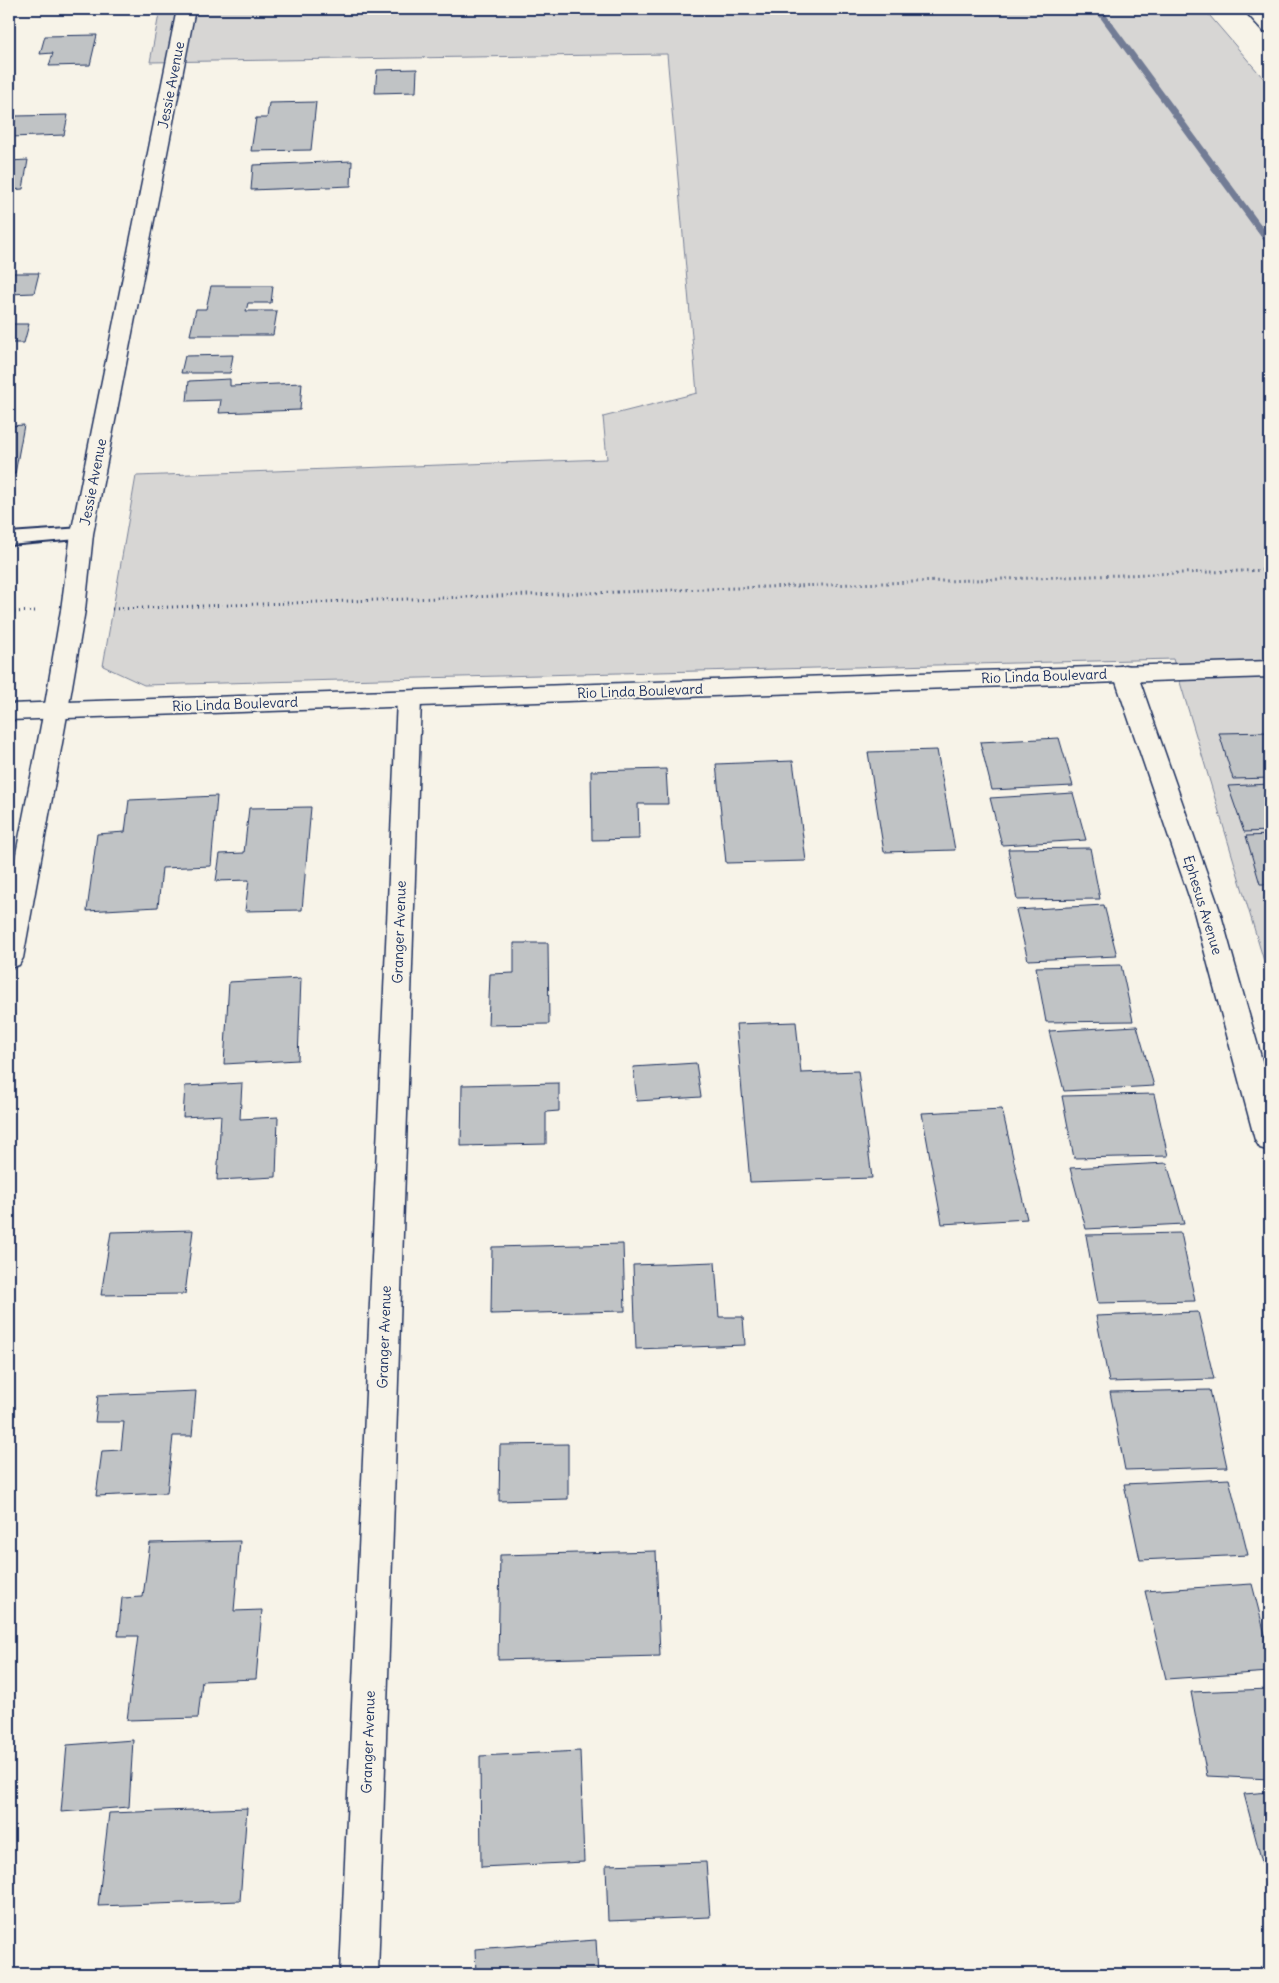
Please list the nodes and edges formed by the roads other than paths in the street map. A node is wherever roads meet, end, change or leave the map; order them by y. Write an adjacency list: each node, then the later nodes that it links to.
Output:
1 (186, 9): 4 (main road, Jessie Avenue)
2 (1252, 9): 3 (main road)
3 (1270, 28)
4 (82, 534): 5 (lane); 9 (main road, Jessie Avenue)
5 (9, 539)
6 (1270, 669): 7 (main road, Rio Linda Boulevard)
7 (1125, 673): 8 (main road, Rio Linda Boulevard); 12 (main road, Ephesus Avenue)
8 (409, 699): 9 (main road, Rio Linda Boulevard); 13 (main road, Granger Avenue)
9 (56, 710): 10 (main road, Rio Linda Boulevard); 11 (main road, Jessie Avenue)
10 (9, 712)
11 (9, 958)
12 (1270, 1140)
13 (360, 1974)

